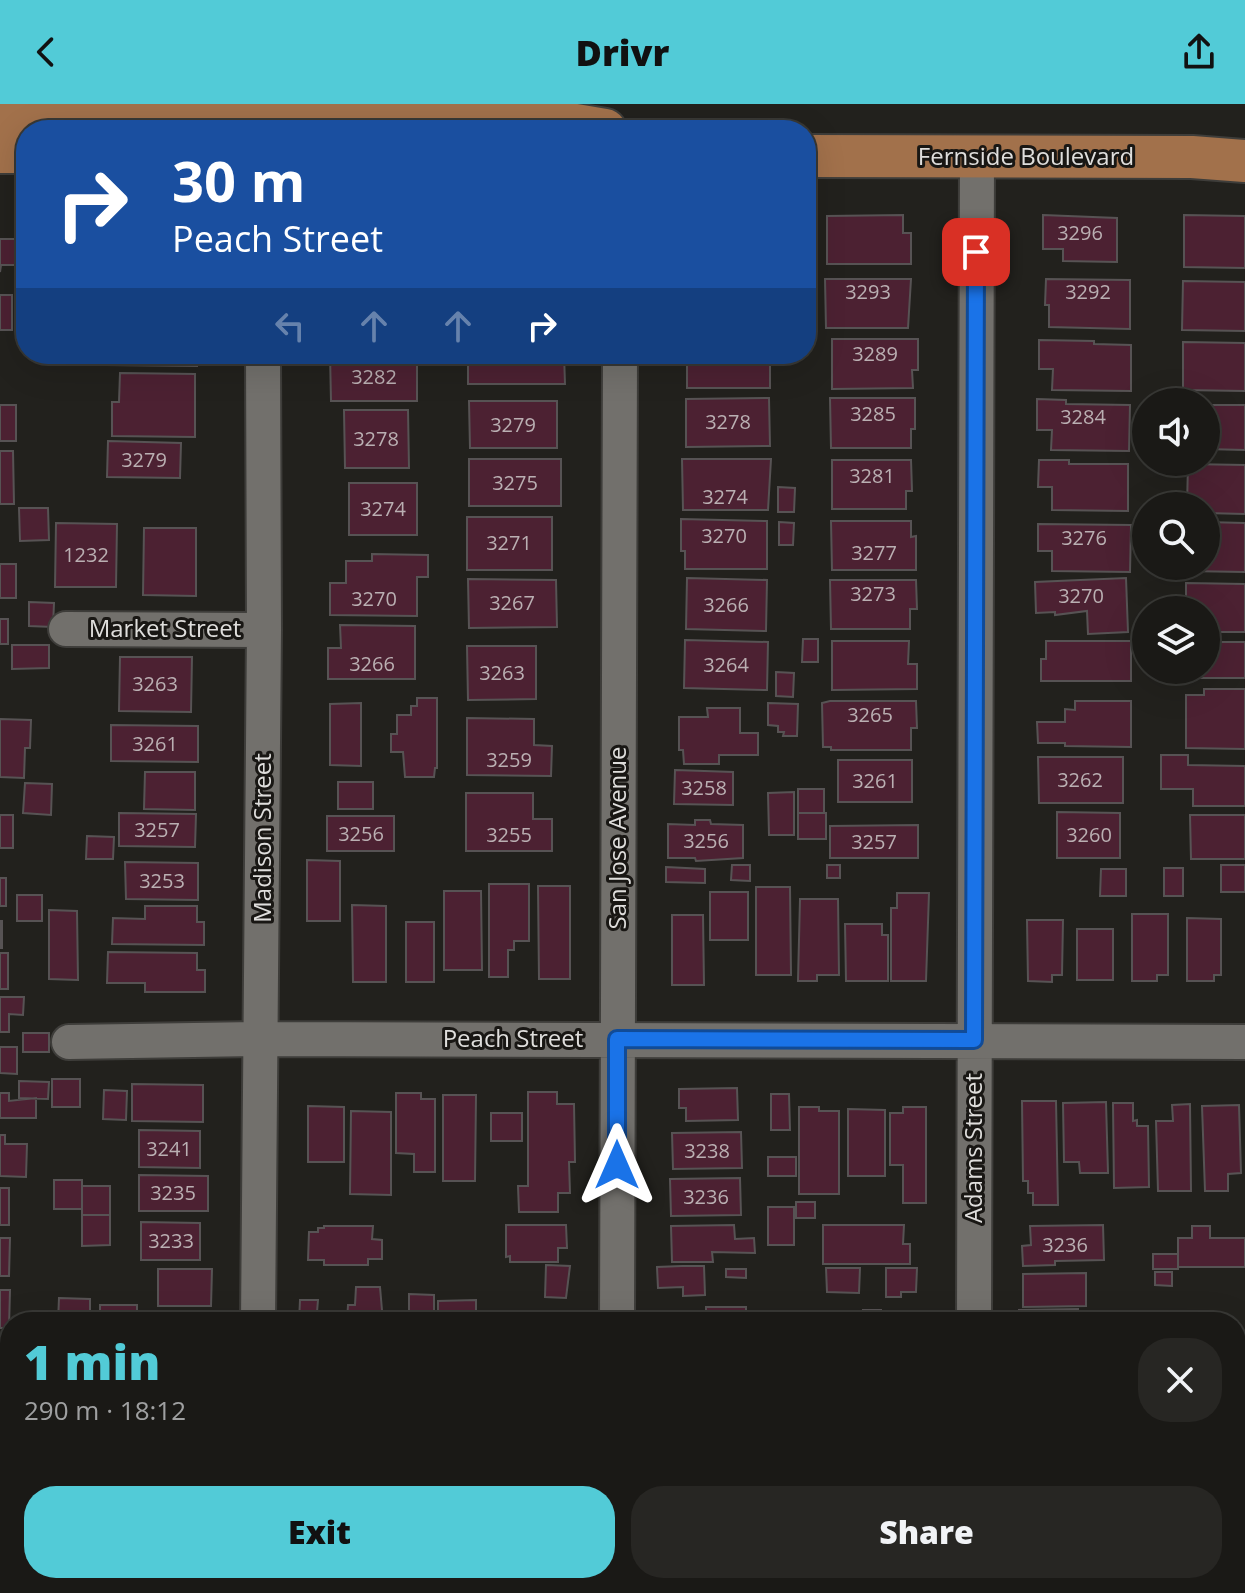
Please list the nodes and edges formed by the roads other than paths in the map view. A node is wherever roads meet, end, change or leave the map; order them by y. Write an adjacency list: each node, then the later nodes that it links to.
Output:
1 (0, 115): 2 (main road)
2 (279, 120)
3 (479, 120): 4 (main road)
4 (546, 120)
5 (816, 133): 6 (main road, Fernside Boulevard)
6 (1245, 138)
7 (816, 156): 8 (main road, Fernside Boulevard)
8 (977, 157): 9 (main road, Fernside Boulevard); 16 (street, Adams Street)
9 (1245, 161)
10 (263, 364): 13 (street, Madison Street)
11 (620, 364): 15 (street, San Jose Avenue)
12 (66, 629): 13 (street, Market Street)
13 (264, 630): 14 (street, Madison Street)
14 (262, 1039): 15 (street, Peach Street); 17 (street, Peach Street); 19 (street, Madison Street)
15 (617, 1039): 16 (street, Peach Street); 20 (street, San Jose Avenue)
16 (974, 1040): 18 (street, Peach Street); 21 (street, Adams Street)
17 (69, 1042)
18 (1245, 1042)
19 (258, 1312)
20 (617, 1312)
21 (974, 1312)

